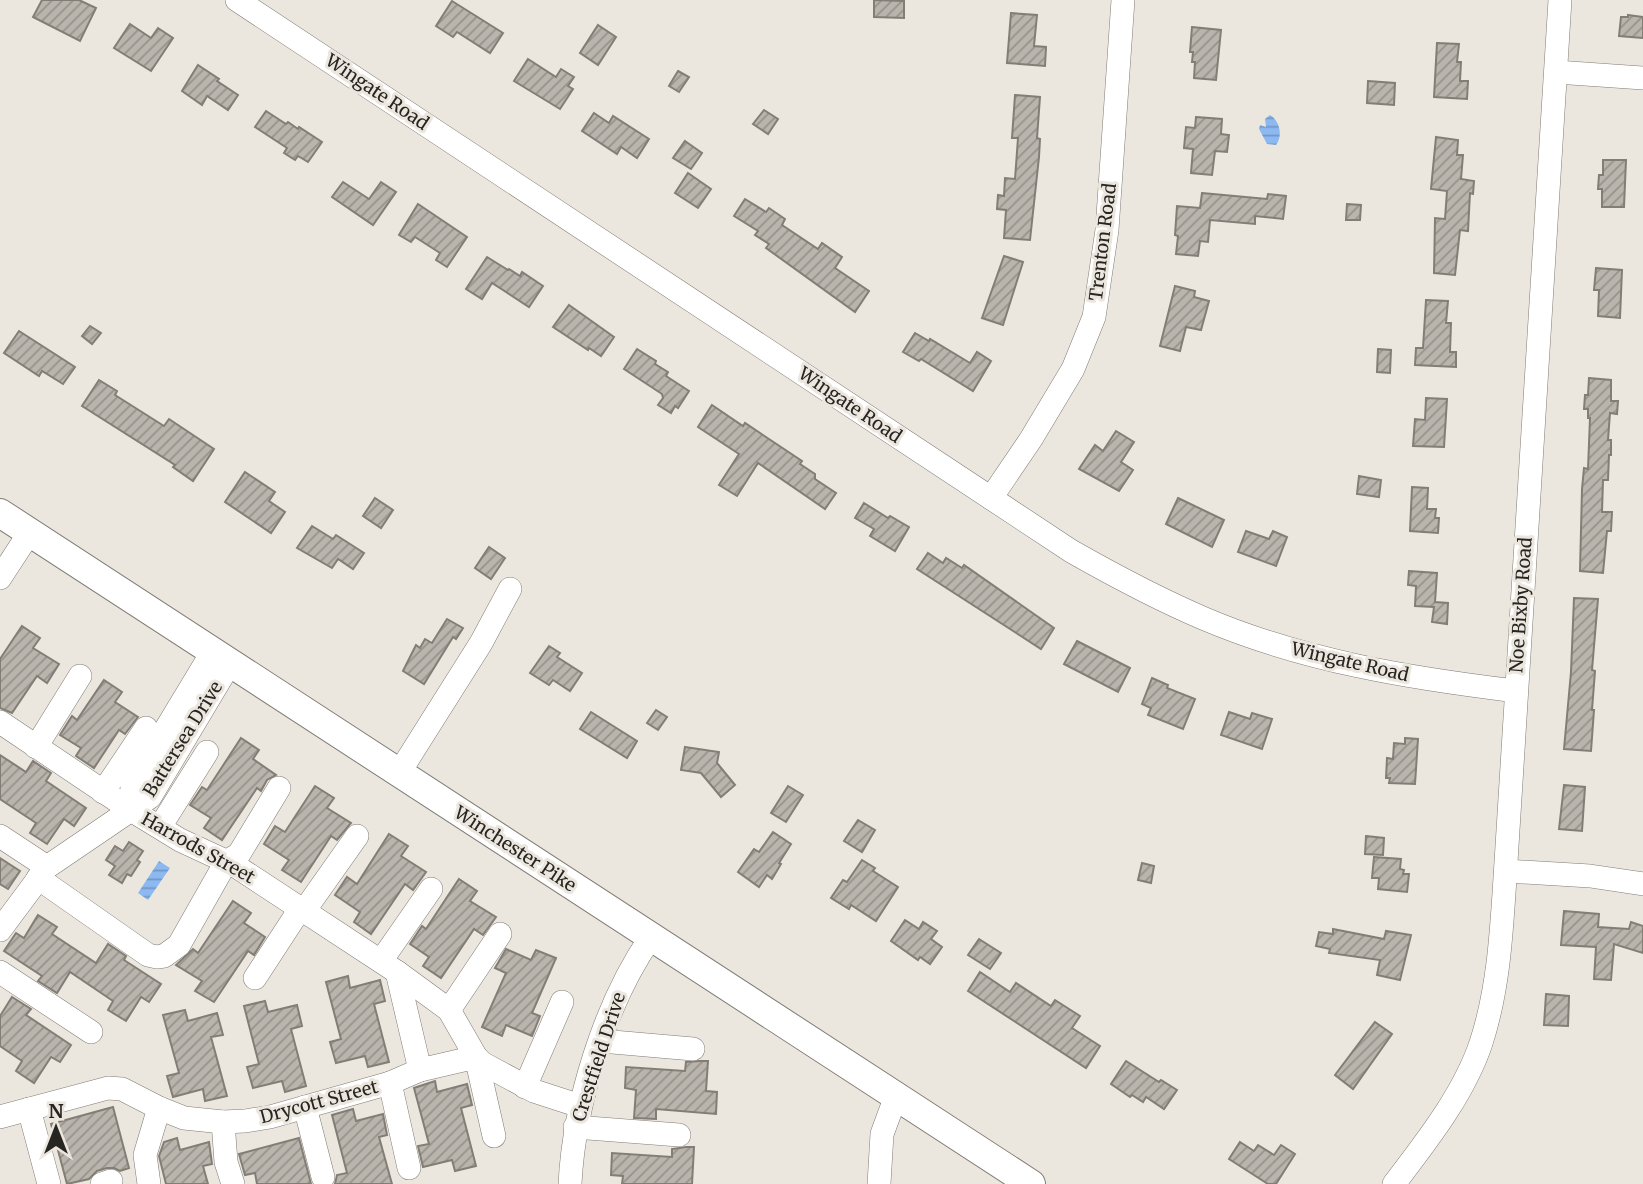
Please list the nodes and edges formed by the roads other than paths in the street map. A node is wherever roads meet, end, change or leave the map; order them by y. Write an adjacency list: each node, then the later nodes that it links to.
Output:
1 (237, 0): 6 (street, Wingate Road)
2 (1123, 0): 6 (street, Trenton Road)
3 (1560, 0): 4 (street, Noe Bixby Road)
4 (1556, 72): 5 (street); 13 (street, Noe Bixby Road)
5 (1643, 78)
6 (991, 498): 13 (street, Wingate Road)
7 (0, 513): 8 (main road, Winchester Pike)
8 (30, 532): 9 (street); 11 (main road, Winchester Pike)
9 (0, 578)
10 (510, 589): 18 (street)
11 (221, 657): 18 (main road, Winchester Pike); 21 (street, Battersea Drive)
12 (80, 676): 16 (street)
13 (1516, 691): 26 (street, Noe Bixby Road)
14 (0, 722): 16 (street, Harrods Street)
15 (146, 728): 20 (street)
16 (36, 747): 20 (street, Harrods Street)
17 (207, 752): 22 (street)
18 (399, 773): 33 (main road, Winchester Pike)
19 (279, 788): 25 (street)
20 (103, 792): 21 (street, Harrods Street)
21 (131, 810): 22 (street, Harrods Street); 27 (street, Battersea Drive)
22 (160, 827): 25 (street, Harrods Street)
23 (0, 836): 27 (street)
24 (358, 836): 30 (street)
25 (226, 862): 27 (street); 30 (street, Harrods Street)
26 (1506, 871): 28 (street); 64 (street, Noe Bixby Road)
27 (43, 873): 31 (street, Battersea Drive)
28 (1643, 884)
29 (431, 889): 34 (street)
30 (302, 910): 34 (street, Harrods Street); 36 (street)
31 (0, 930)
32 (500, 934): 38 (street)
33 (651, 937): 40 (street, Crestfield Drive); 46 (main road, Winchester Pike)
34 (389, 967): 38 (street, Harrods Street); 43 (street)
35 (0, 972): 39 (street)
36 (255, 978)
37 (562, 1002): 45 (street)
38 (449, 1010): 42 (street, Harrods Street)
39 (91, 1032)
40 (601, 1041): 41 (street); 50 (street, Crestfield Drive)
41 (693, 1049)
42 (476, 1057): 43 (street, Drycott Street); 45 (street, Harrods Street); 54 (street)
43 (420, 1070): 44 (street, Drycott Street)
44 (390, 1083): 47 (street, Drycott Street); 55 (street)
45 (525, 1087): 50 (street, Harrods Street)
46 (896, 1096): 56 (main road, Winchester Pike); 62 (street)
47 (305, 1107): 52 (street, Drycott Street); 57 (street)
48 (159, 1108): 49 (street, Drycott Street); 52 (street, Drycott Street); 59 (street)
49 (29, 1109): 51 (street, Drycott Street); 58 (street)
50 (578, 1116): 53 (street, Harrods Street); 61 (street, Crestfield Drive)
51 (0, 1117)
52 (223, 1122): 60 (street)
53 (679, 1135)
54 (494, 1136)
55 (409, 1168)
56 (1002, 1176): 63 (main road, Winchester Pike)
57 (323, 1177)
58 (49, 1184)
59 (149, 1184)
60 (233, 1184)
61 (570, 1184)
62 (879, 1184)
63 (1031, 1184)
64 (1394, 1184)

